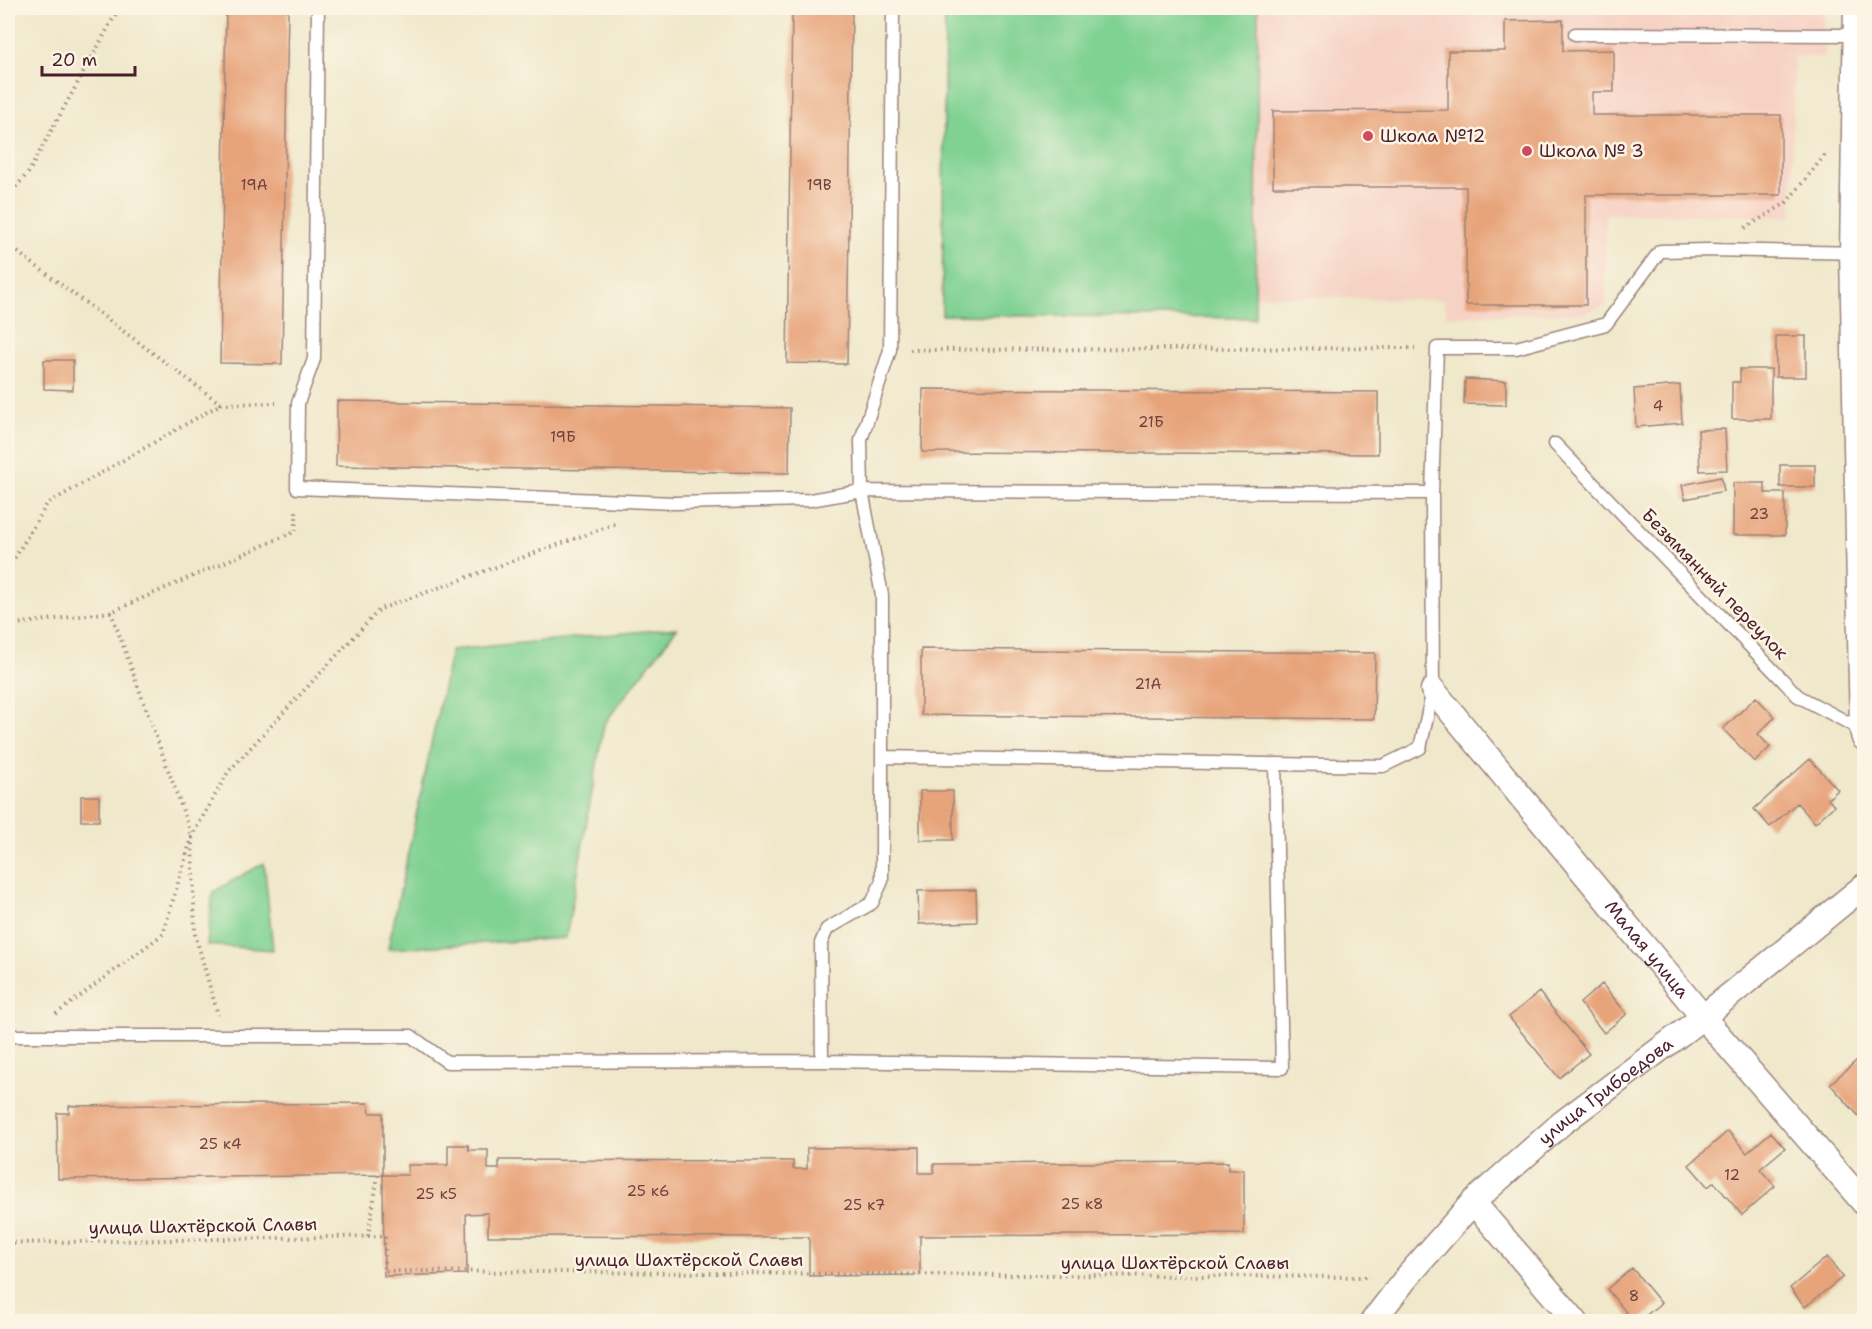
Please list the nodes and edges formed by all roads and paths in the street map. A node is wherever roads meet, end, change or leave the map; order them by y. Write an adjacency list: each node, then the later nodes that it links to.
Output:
1 (119, 8): 8 (path)
2 (318, 8): 14 (lane)
3 (893, 8): 13 (lane)
4 (1856, 8): 6 (street)
5 (1575, 34): 6 (lane)
6 (1856, 35): 11 (street)
7 (1827, 153): 10 (path)
8 (8, 196)
9 (8, 245): 15 (path)
10 (1708, 250): 11 (lane); 12 (lane)
11 (1858, 253): 25 (street)
12 (1437, 348): 13 (path); 18 (lane)
13 (890, 350): 17 (lane)
14 (298, 403): 15 (path); 17 (lane)
15 (221, 404): 21 (path)
16 (1555, 444): 25 (lane, Безымянный переулок)
17 (862, 491): 18 (lane); 26 (lane)
18 (1432, 493): 24 (lane)
19 (619, 522): 28 (path)
20 (296, 531): 22 (path)
21 (8, 569)
22 (111, 612): 23 (path); 28 (path)
23 (8, 625)
24 (1433, 690): 27 (lane); 30 (street, Малая улица)
25 (1863, 734)
26 (882, 757): 27 (lane); 34 (lane)
27 (1275, 764): 34 (lane)
28 (192, 836): 32 (path); 33 (path)
29 (1864, 886): 30 (street, улица Грибоедова)
30 (1703, 1017): 36 (street, улица Грибоедова); 37 (street, Малая улица)
31 (8, 1036): 32 (lane)
32 (27, 1036): 33 (lane)
33 (224, 1036): 34 (lane)
34 (822, 1060)
35 (378, 1175): 38 (path)
36 (1473, 1202): 40 (street, улица Грибоедова); 42 (street)
37 (1864, 1203)
38 (368, 1236): 39 (path, улица Шахтёрской Славы); 40 (path, улица Шахтёрской Славы)
39 (8, 1243)
40 (1407, 1277): 41 (street, улица Грибоедова)
41 (1372, 1322)
42 (1576, 1322)

